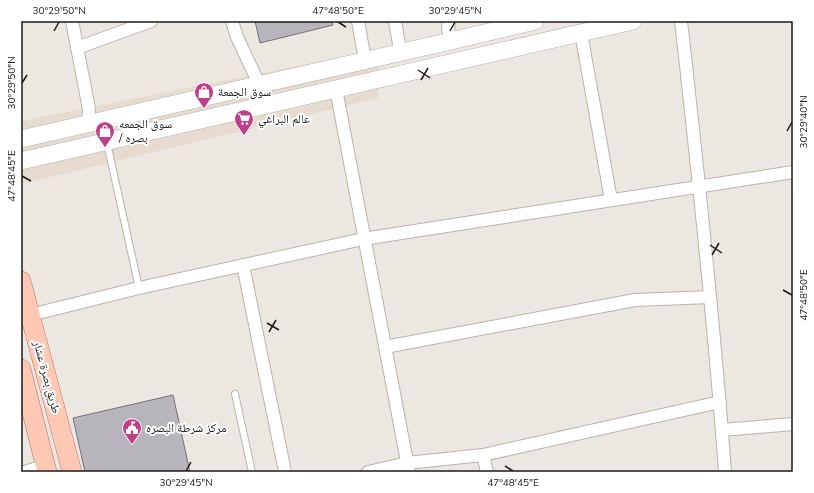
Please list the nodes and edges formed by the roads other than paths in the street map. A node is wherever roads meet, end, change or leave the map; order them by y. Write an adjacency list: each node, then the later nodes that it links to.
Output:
1 (72, 21): 13 (street)
2 (151, 21): 13 (street)
3 (232, 21): 16 (street)
4 (358, 21): 15 (street)
5 (395, 21): 14 (street)
6 (449, 21): 12 (street)
7 (535, 21): 10 (street)
8 (633, 21): 11 (street)
9 (681, 21): 23 (street)
10 (512, 24): 12 (street)
11 (581, 33): 17 (street); 24 (street)
12 (451, 41): 14 (street)
13 (77, 48): 18 (street)
14 (404, 51): 15 (street)
15 (365, 60): 16 (street)
16 (259, 84): 18 (street)
17 (336, 89): 20 (street); 25 (street)
18 (88, 123): 19 (street)
19 (21, 139)
20 (107, 141): 21 (street); 28 (lane)
21 (21, 161)
22 (793, 172): 23 (street)
23 (700, 186): 24 (street); 29 (street)
24 (611, 200): 25 (street)
25 (364, 239): 26 (street); 31 (street)
26 (243, 265): 28 (street); 44 (street)
27 (21, 281): 30 (main road, طريق بصرة عشار)
28 (139, 288): 30 (street)
29 (710, 297): 31 (street); 34 (street)
30 (30, 315): 42 (main road, طريق بصرة عشار)
31 (384, 347): 39 (street)
32 (21, 369): 35 (main road)
33 (235, 394): 43 (lane)
34 (720, 402): 37 (street); 38 (street)
35 (26, 405): 40 (main road)
36 (793, 424): 37 (street)
37 (722, 430): 47 (street)
38 (483, 455): 39 (street); 46 (street)
39 (408, 467): 45 (street)
40 (46, 469): 41 (street)
41 (25, 472)
42 (72, 472)
43 (252, 472)
44 (285, 472)
45 (368, 472)
46 (487, 472)
47 (725, 472)

